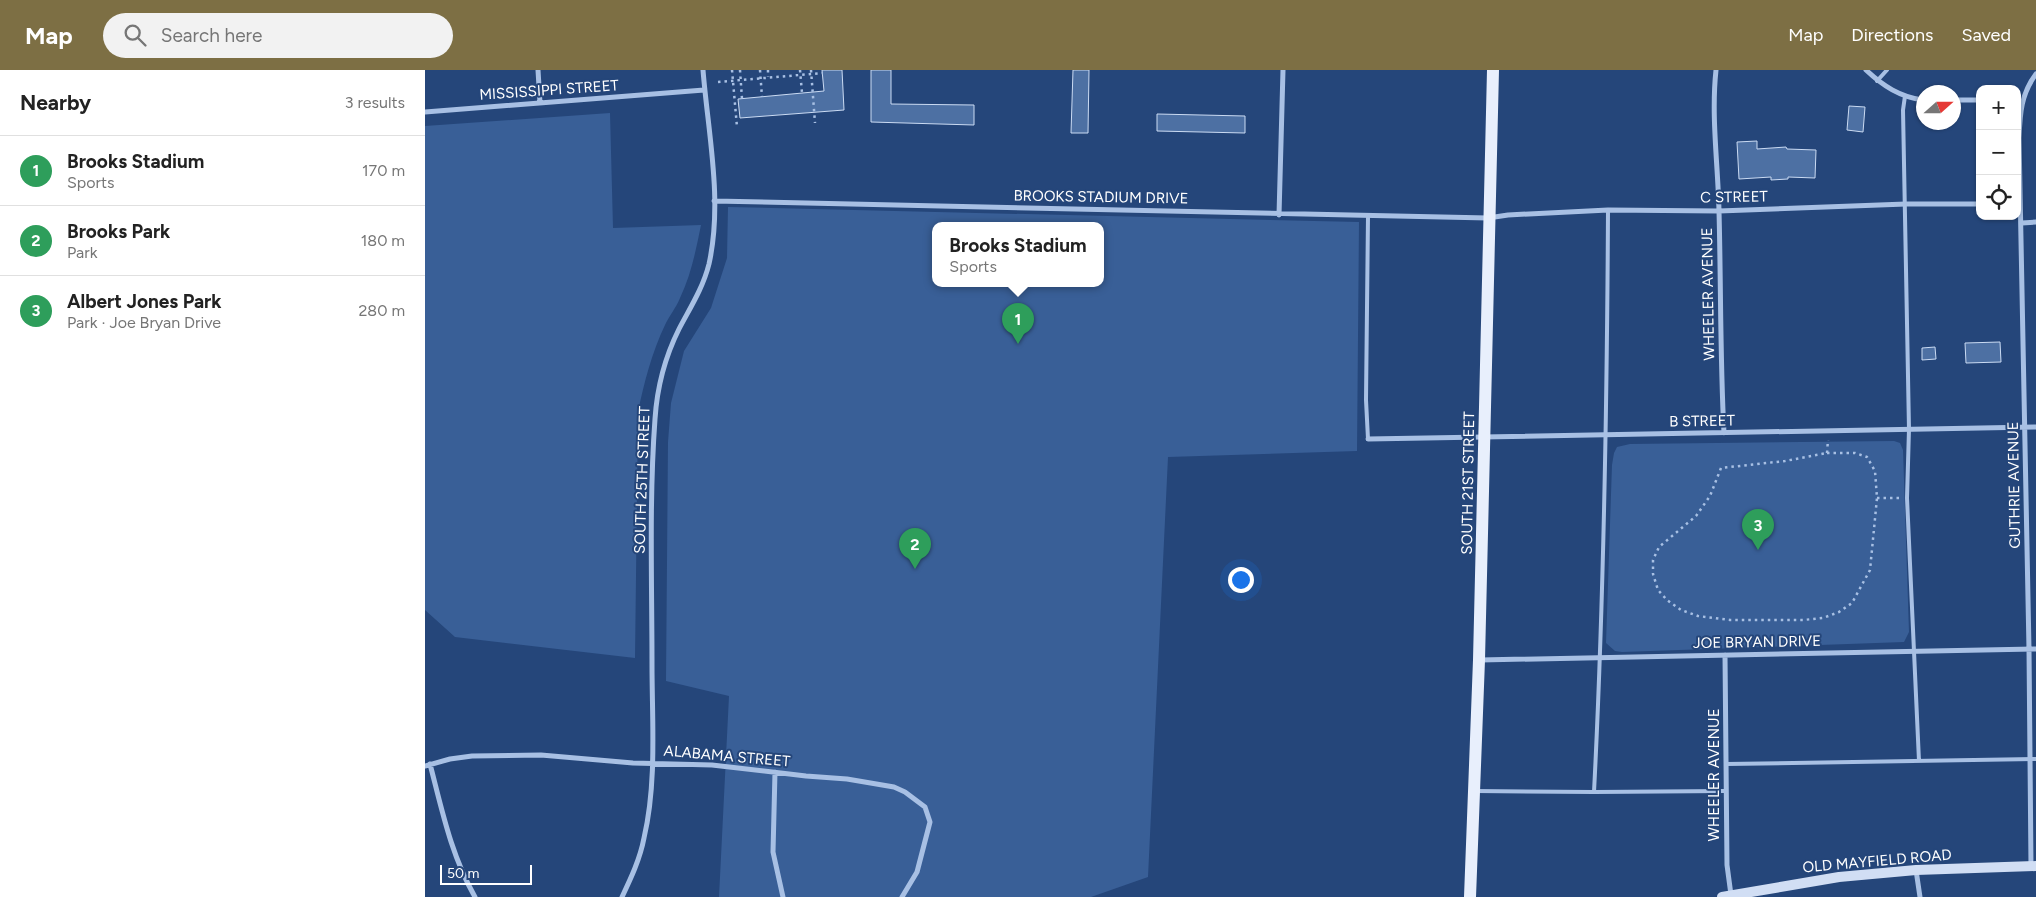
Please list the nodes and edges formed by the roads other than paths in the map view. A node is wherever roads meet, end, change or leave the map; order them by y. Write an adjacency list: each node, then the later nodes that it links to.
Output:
1 (538, 70): 16 (street)
2 (703, 70): 10 (street, SOUTH 25TH STREET)
3 (1283, 70): 25 (street)
4 (1493, 70): 28 (main road, SOUTH 21ST STREET)
5 (1716, 70): 24 (street, WHEELER AVENUE)
6 (1866, 70): 9 (street)
7 (1887, 70): 9 (lane)
8 (2036, 74): 13 (street)
9 (1877, 81): 11 (street)
10 (705, 90): 16 (street, MISSISSIPPI STREET); 20 (street, SOUTH 25TH STREET)
11 (1905, 96): 12 (street); 21 (lane)
12 (1916, 98)
13 (2021, 98)
14 (1961, 100): 15 (street)
15 (1976, 100)
16 (540, 103): 17 (street, MISSISSIPPI STREET)
17 (425, 112)
18 (2019, 130): 19 (street, GUTHRIE AVENUE)
19 (2019, 175)
20 (714, 201): 25 (street, BROOKS STADIUM DRIVE); 46 (street, SOUTH 25TH STREET)
21 (1906, 204): 22 (street, C STREET); 24 (street, C STREET); 33 (lane)
22 (1976, 204)
23 (1608, 210): 24 (street, C STREET); 28 (street, C STREET); 35 (lane)
24 (1719, 211): 34 (street, WHEELER AVENUE)
25 (1279, 215): 26 (street, BROOKS STADIUM DRIVE)
26 (1367, 216): 28 (street, BROOKS STADIUM DRIVE); 37 (lane)
27 (2021, 217): 30 (street, GUTHRIE AVENUE)
28 (1488, 218): 36 (main road, SOUTH 21ST STREET)
29 (2036, 222): 30 (street)
30 (2022, 223): 31 (street, GUTHRIE AVENUE)
31 (2026, 427): 32 (street, B STREET); 33 (street, B STREET); 38 (street, GUTHRIE AVENUE)
32 (2036, 427)
33 (1909, 429): 34 (street, B STREET); 40 (lane)
34 (1724, 433): 35 (street, B STREET)
35 (1607, 435): 36 (street, B STREET); 42 (lane)
36 (1485, 436): 37 (street, B STREET); 43 (main road, SOUTH 21ST STREET)
37 (1368, 440)
38 (2029, 649): 39 (street, JOE BRYAN DRIVE); 40 (street, JOE BRYAN DRIVE); 44 (street, GUTHRIE AVENUE)
39 (2036, 649)
40 (1915, 651): 41 (street, JOE BRYAN DRIVE); 45 (lane)
41 (1725, 655): 42 (street, JOE BRYAN DRIVE); 47 (street, WHEELER AVENUE)
42 (1601, 658): 43 (street, JOE BRYAN DRIVE); 52 (lane)
43 (1479, 660): 50 (main road, SOUTH 21ST STREET)
44 (2033, 759): 45 (lane); 53 (street, GUTHRIE AVENUE)
45 (1919, 761): 47 (lane)
46 (651, 763): 48 (street, ALABAMA STREET); 49 (street, ALABAMA STREET); 57 (street, SOUTH 25TH STREET)
47 (1726, 764): 51 (street, WHEELER AVENUE)
48 (428, 765): 56 (street)
49 (775, 772): 58 (street); 59 (street, ALABAMA STREET)
50 (1474, 791): 52 (lane); 60 (main road, SOUTH 21ST STREET)
51 (1726, 791): 52 (lane); 55 (street, WHEELER AVENUE)
52 (1594, 792)
53 (2033, 867): 54 (street, OLD MAYFIELD ROAD)
54 (1916, 870): 55 (street, OLD MAYFIELD ROAD); 61 (street)
55 (1726, 896)
56 (475, 897)
57 (622, 897)
58 (783, 897)
59 (902, 897)
60 (1469, 897)
61 (1920, 897)

